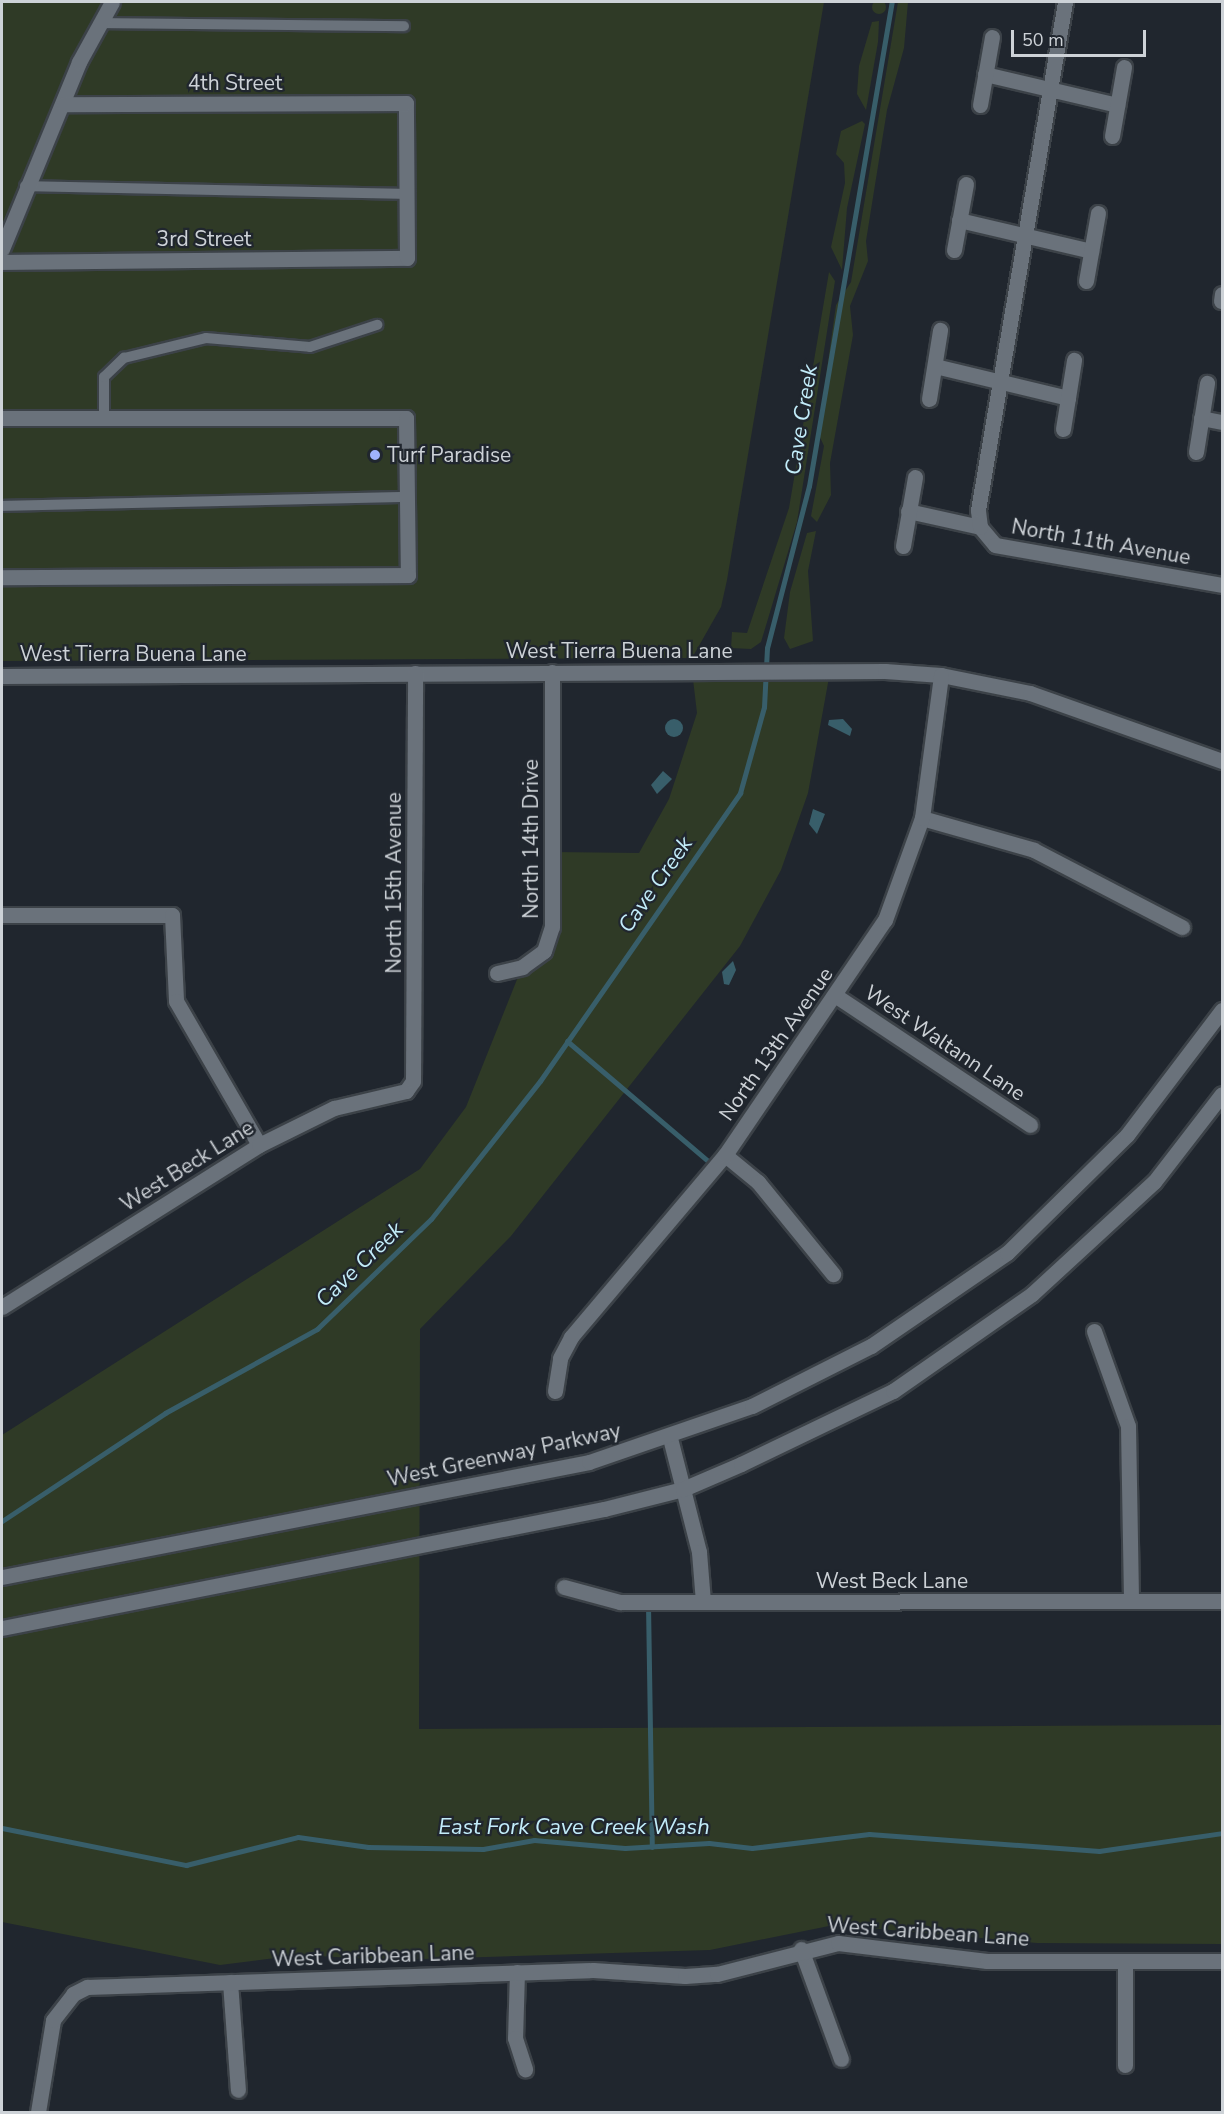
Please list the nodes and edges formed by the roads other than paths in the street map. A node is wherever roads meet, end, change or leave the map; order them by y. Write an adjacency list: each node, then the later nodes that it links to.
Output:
1 (112, 2): 3 (street)
2 (1065, 2): 8 (street, North 11th Avenue)
3 (99, 23): 4 (lane); 9 (street)
4 (404, 26)
5 (992, 37): 7 (street)
6 (1124, 67): 11 (street)
7 (985, 74): 8 (street); 10 (street)
8 (1049, 89): 11 (street); 18 (street, North 11th Avenue)
9 (64, 104): 14 (street); 15 (street, 4th Street)
10 (980, 105)
11 (1117, 105): 12 (street)
12 (1112, 136)
13 (966, 184): 17 (street)
14 (25, 186): 15 (lane); 19 (street)
15 (406, 194): 22 (street, 3rd Street)
16 (1098, 213): 21 (street)
17 (959, 220): 18 (street); 20 (street)
18 (1025, 234): 21 (street); 28 (street, North 11th Avenue)
19 (2, 249)
20 (954, 250)
21 (1091, 251): 23 (street)
22 (2, 262)
23 (1086, 281)
24 (377, 325): 32 (lane)
25 (940, 330): 27 (street)
26 (1074, 360): 30 (street)
27 (934, 366): 28 (street); 31 (street)
28 (1000, 383): 30 (street); 42 (street, North 11th Avenue)
29 (1207, 383): 34 (street)
30 (1068, 398): 36 (street)
31 (929, 399)
32 (104, 417): 33 (street); 39 (street)
33 (2, 418)
34 (1201, 418): 35 (street); 37 (street)
35 (1222, 422)
36 (1063, 429)
37 (1196, 452)
38 (915, 477): 41 (street)
39 (407, 497): 40 (lane); 44 (street)
40 (2, 506)
41 (908, 511): 42 (street, North 11th Avenue); 43 (street)
42 (980, 527): 45 (street, North 11th Avenue)
43 (903, 546)
44 (2, 577)
45 (1222, 585)
46 (552, 672): 47 (street, West Tierra Buena Lane); 48 (street, West Tierra Buena Lane); 54 (street, North 14th Drive)
47 (415, 673): 49 (street, West Tierra Buena Lane); 57 (street, North 15th Avenue)
48 (941, 675): 50 (street, West Tierra Buena Lane); 51 (street, North 13th Avenue)
49 (2, 676)
50 (1222, 760)
51 (922, 818): 53 (street); 55 (street, North 13th Avenue)
52 (2, 915): 60 (street)
53 (1182, 927)
54 (497, 973)
55 (836, 996): 59 (street, West Waltann Lane); 61 (street, North 13th Avenue)
56 (1222, 1010): 66 (street, West Greenway Parkway)
57 (406, 1090): 60 (street, West Beck Lane)
58 (1222, 1094): 67 (street)
59 (1030, 1125)
60 (259, 1145): 63 (street, West Beck Lane)
61 (725, 1155): 62 (street); 65 (street, North 13th Avenue)
62 (833, 1274)
63 (2, 1307)
64 (1094, 1331): 70 (street)
65 (555, 1391)
66 (670, 1438): 67 (street); 68 (street, West Greenway Parkway)
67 (683, 1488): 72 (street); 73 (street)
68 (2, 1577)
69 (564, 1587): 72 (street, West Beck Lane)
70 (1131, 1601): 71 (street, West Beck Lane); 72 (street, West Beck Lane)
71 (1222, 1601)
72 (703, 1602)
73 (2, 1628)
74 (801, 1949): 75 (street, West Caribbean Lane); 77 (street, West Caribbean Lane); 79 (street, West Caribbean Lane)
75 (1125, 1961): 76 (street, West Caribbean Lane); 80 (street)
76 (1222, 1961)
77 (517, 1972): 78 (street, West Caribbean Lane); 81 (street)
78 (230, 1982): 82 (street); 83 (street, West Caribbean Lane)
79 (841, 2059)
80 (1125, 2065)
81 (525, 2068)
82 (238, 2091)
83 (38, 2112)

